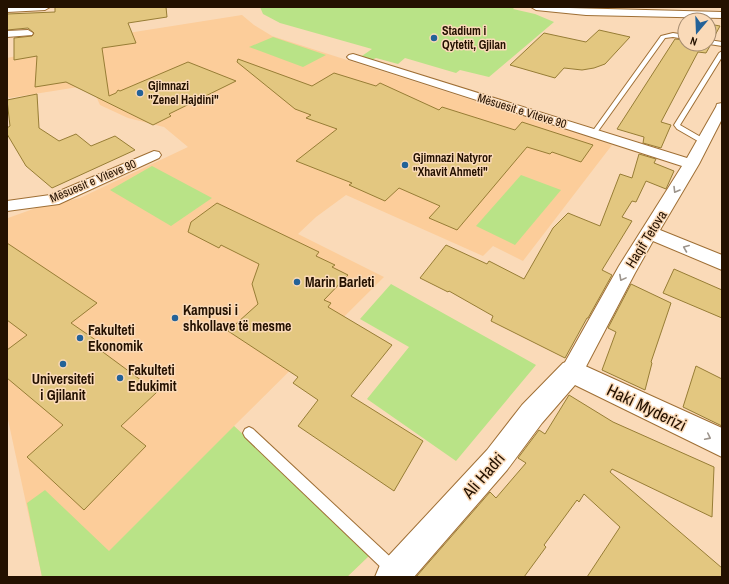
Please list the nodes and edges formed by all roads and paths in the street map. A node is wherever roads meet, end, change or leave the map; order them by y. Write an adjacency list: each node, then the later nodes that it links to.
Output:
1 (45, 7): 5 (street)
2 (536, 7): 7 (street)
3 (583, 7): 6 (street)
4 (718, 7): 6 (street)
5 (7, 9)
6 (722, 9)
7 (722, 16)
8 (28, 33): 9 (street)
9 (7, 34)
10 (677, 36): 14 (lane)
11 (722, 53): 15 (lane)
12 (353, 57): 14 (street, Mësuesit e Viteve 90)
13 (722, 107): 15 (street, Haqif Tetova)
14 (594, 133): 17 (street, Mësuesit e Viteve 90)
15 (704, 142): 17 (street, Haqif Tetova)
16 (154, 155): 18 (street, Mësuesit e Viteve 90)
17 (691, 164): 19 (street, Haqif Tetova, one-way to 19)
18 (7, 206)
19 (650, 233): 20 (street, one-way to 19); 21 (street, Haqif Tetova, one-way to 21)
20 (722, 263)
21 (572, 371): 23 (street, Haki Myderizi, one-way to 23); 24 (street, Ali Hadri)
22 (249, 433): 24 (lane)
23 (722, 443)
24 (394, 575)

